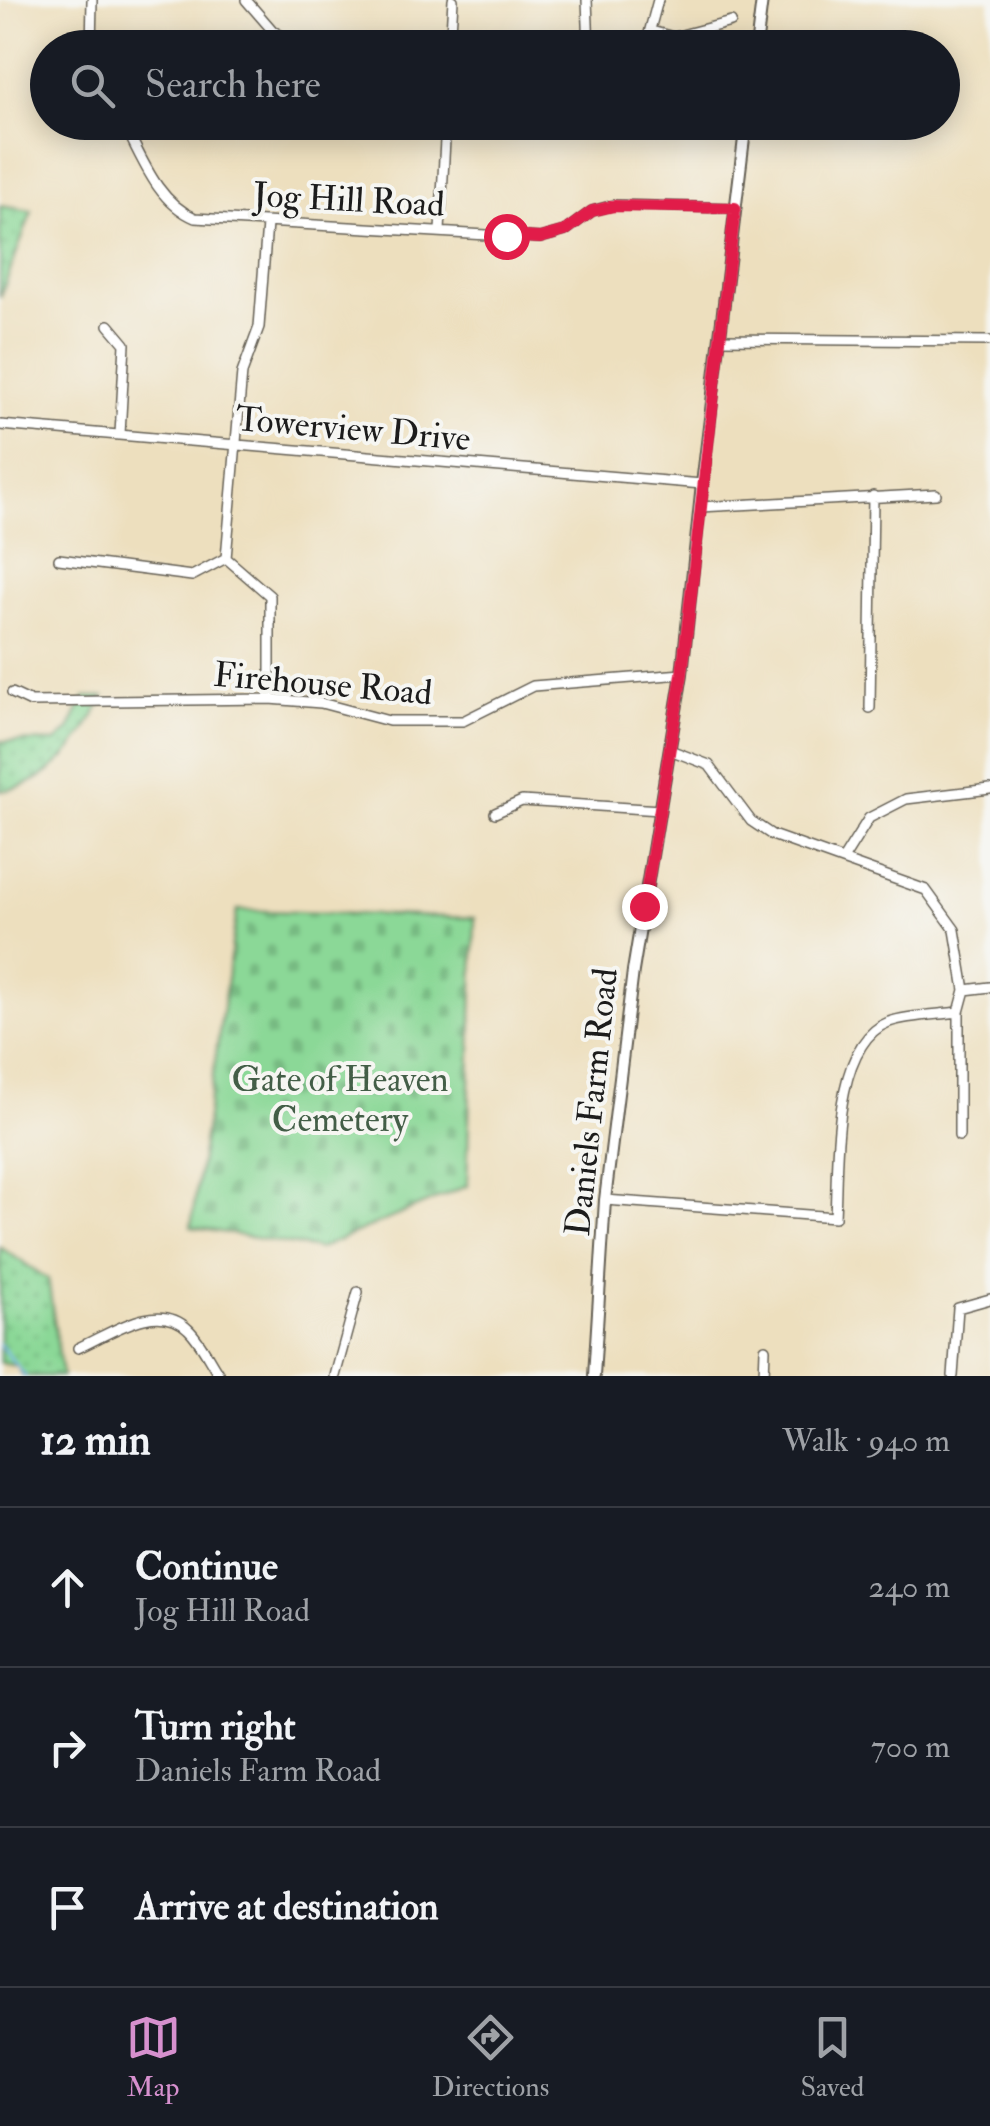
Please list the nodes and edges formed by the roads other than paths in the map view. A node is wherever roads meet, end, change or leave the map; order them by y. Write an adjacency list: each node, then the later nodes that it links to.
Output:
1 (92, 0): 8 (street)
2 (246, 0): 9 (street)
3 (453, 0): 10 (street)
4 (588, 0): 11 (street)
5 (658, 0): 12 (street)
6 (762, 0): 14 (main road)
7 (731, 22): 13 (street)
8 (91, 30)
9 (273, 30)
10 (451, 30)
11 (589, 30)
12 (651, 30)
13 (701, 30)
14 (758, 30)
15 (133, 140): 19 (street, Jog Hill Road)
16 (445, 140): 20 (street)
17 (744, 140): 18 (main road, Daniels Farm Road)
18 (735, 208): 20 (street, Jog Hill Road); 22 (main road, Daniels Farm Road)
19 (267, 224): 20 (street, Jog Hill Road); 26 (street)
20 (440, 231)
21 (109, 325): 25 (street)
22 (721, 339): 23 (street); 27 (main road, Daniels Farm Road)
23 (990, 341)
24 (0, 425): 25 (street, Towerview Drive)
25 (120, 434): 26 (street, Towerview Drive)
26 (234, 446): 27 (street, Towerview Drive); 31 (street)
27 (702, 484): 30 (main road, Daniels Farm Road)
28 (936, 494): 29 (street)
29 (873, 496): 30 (street); 36 (street)
30 (700, 506): 33 (main road, Daniels Farm Road)
31 (226, 558): 32 (street); 35 (street)
32 (59, 559)
33 (682, 674): 35 (street, Firehouse Road); 37 (main road, Daniels Farm Road)
34 (12, 692): 35 (street, Firehouse Road)
35 (270, 699)
36 (870, 708)
37 (670, 750): 39 (main road, Daniels Farm Road); 41 (street)
38 (990, 789): 41 (street)
39 (660, 810): 40 (street); 46 (main road, Daniels Farm Road)
40 (496, 813)
41 (844, 858): 43 (street)
42 (990, 988): 43 (street)
43 (965, 990): 44 (street)
44 (958, 1012): 45 (street); 46 (street)
45 (958, 1136)
46 (605, 1200): 53 (main road, Daniels Farm Road)
47 (358, 1292): 52 (street)
48 (990, 1299): 55 (street)
49 (78, 1348): 51 (street)
50 (765, 1349): 54 (street)
51 (220, 1376)
52 (335, 1376)
53 (594, 1376)
54 (764, 1376)
55 (954, 1376)

